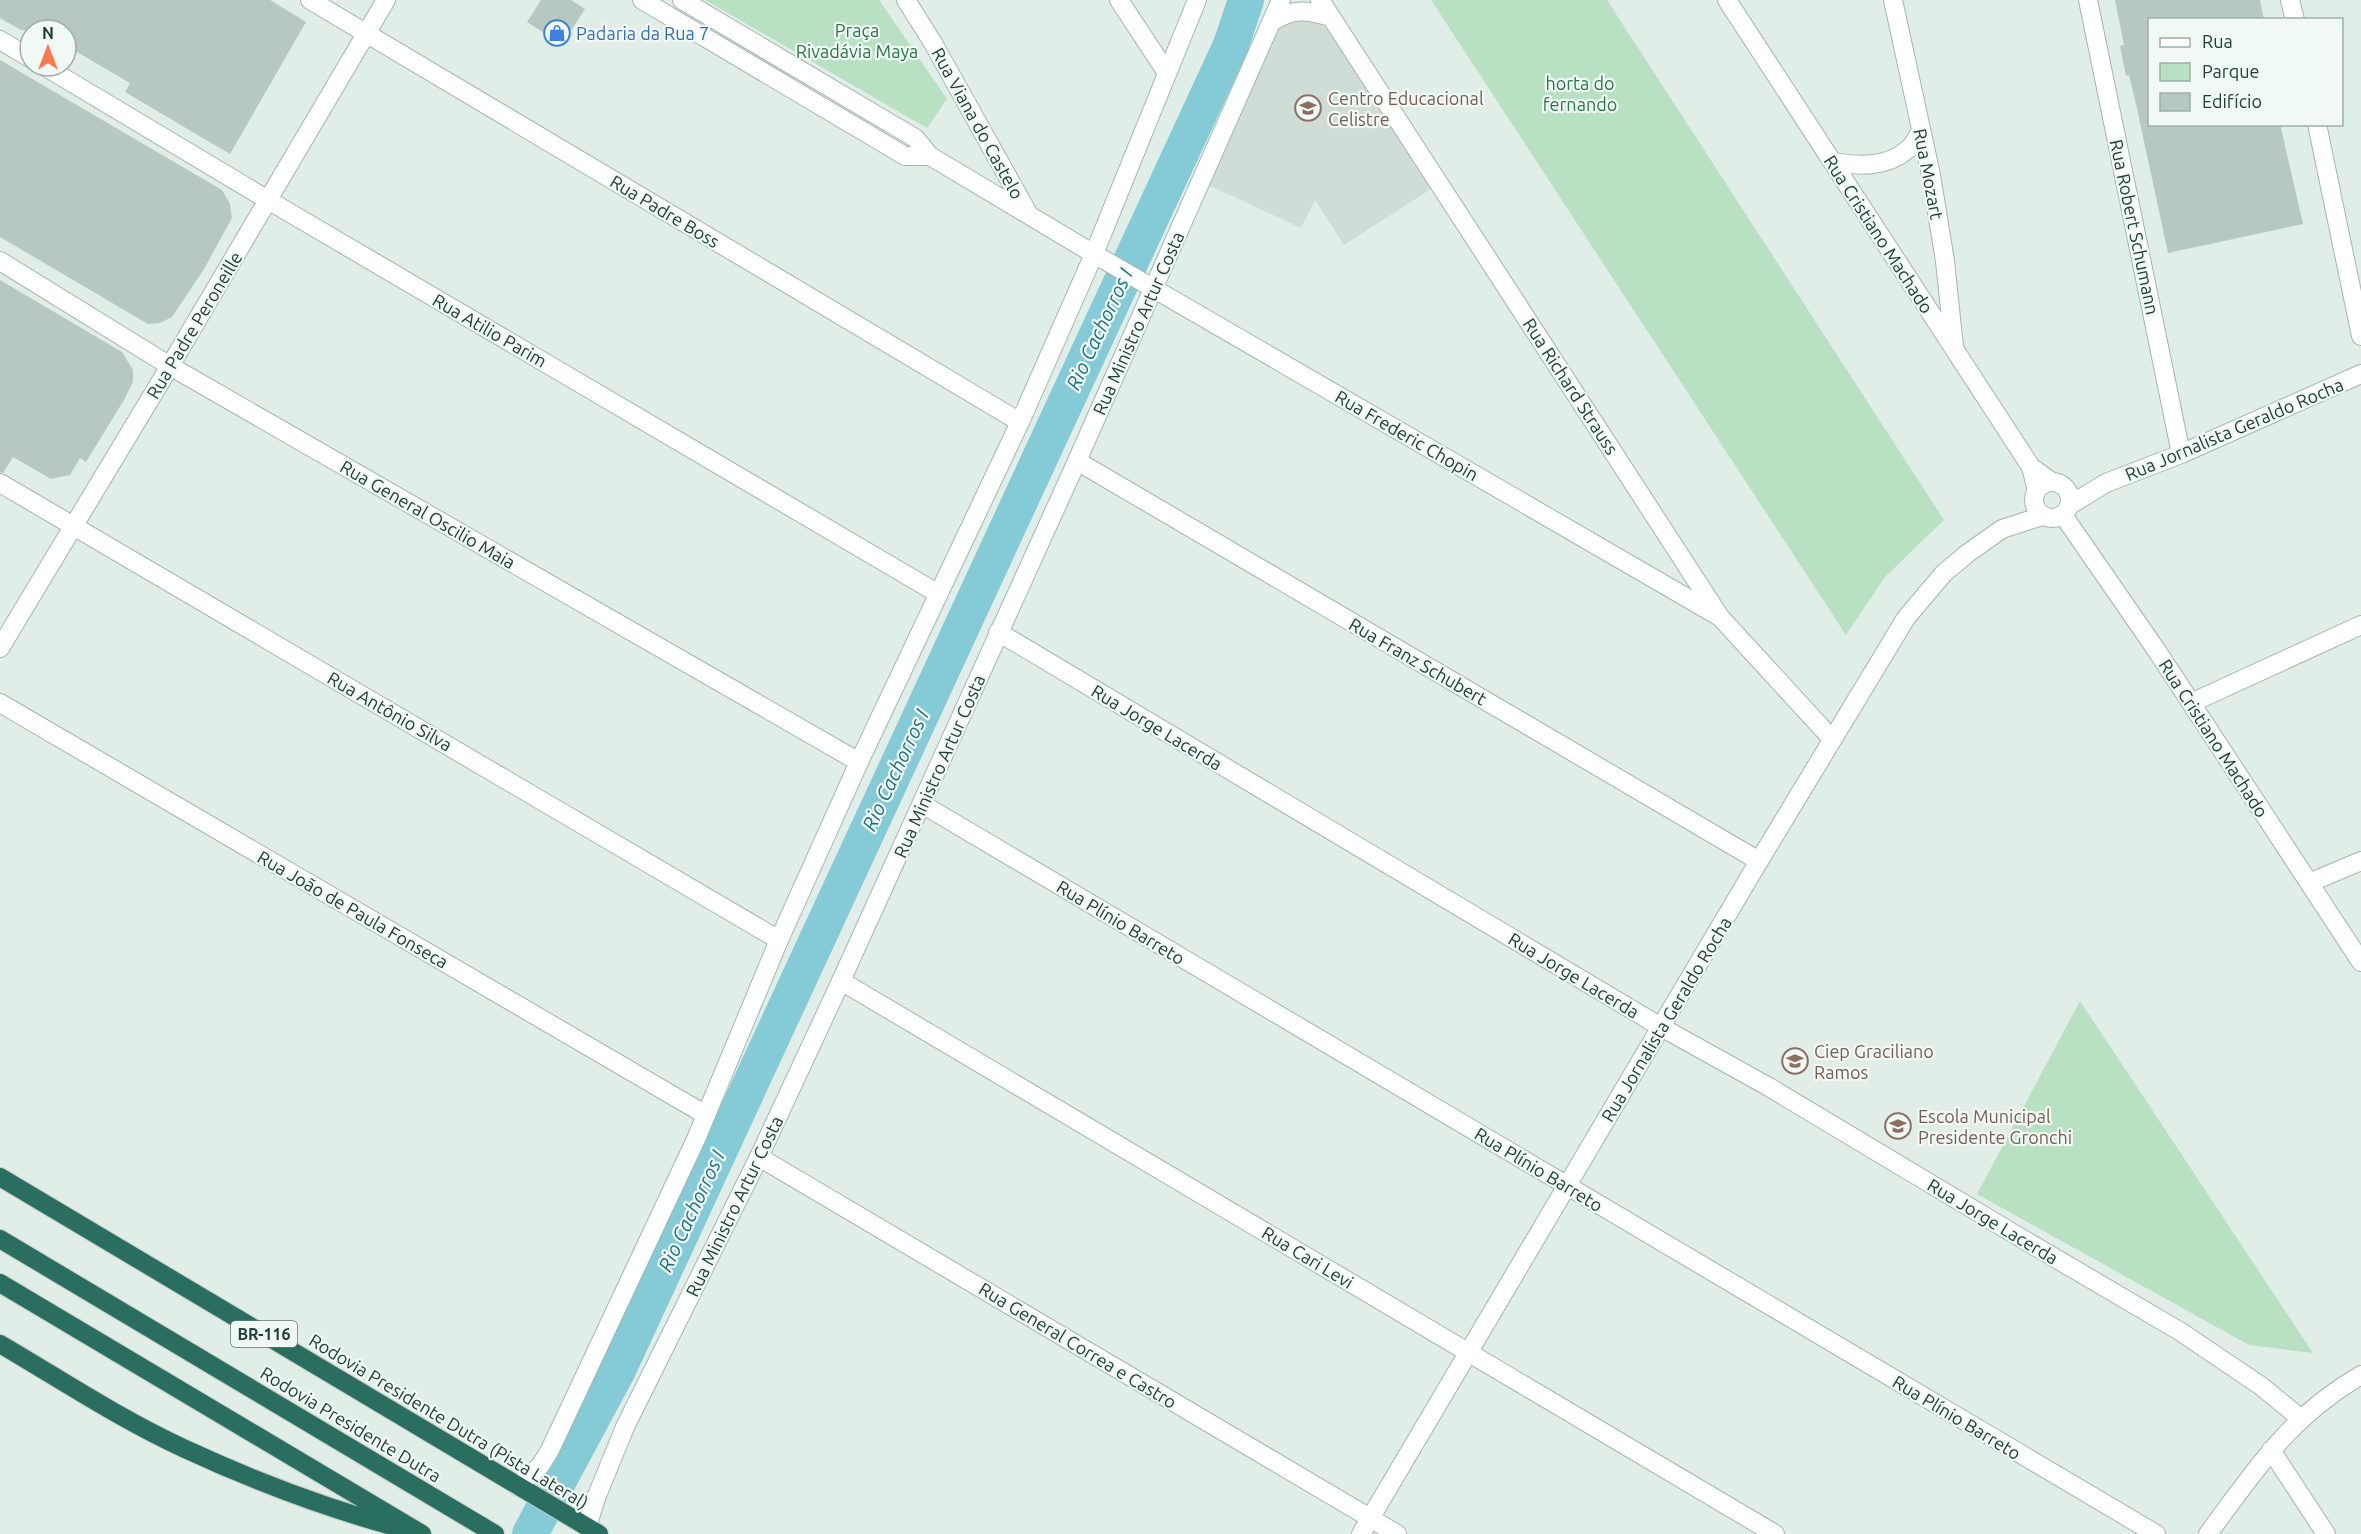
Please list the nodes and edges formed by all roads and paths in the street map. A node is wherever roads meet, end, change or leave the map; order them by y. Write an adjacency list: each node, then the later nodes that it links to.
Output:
1 (310, 0): 17 (street, Rua Padre Boss)
2 (386, 0): 17 (street, Rua Padre Peroneille)
3 (642, 0): 24 (street)
4 (682, 0): 24 (street)
5 (906, 0): 27 (street, Rua Viana do Castelo)
6 (1119, 0): 20 (street)
7 (1197, 0): 20 (street)
8 (1281, 0): 16 (street, Rua Ministro Artur Costa)
9 (1320, 0): 14 (street, Rua Richard Strauss)
10 (1727, 0): 25 (street, Rua Cristiano Machado)
11 (1893, 0): 23 (street, Rua Mozart)
12 (2088, 0): 36 (street, Rua Robert Schumann)
13 (2290, 0): 15 (street)
14 (1331, 17): 16 (street); 46 (street, Rua Richard Strauss)
15 (2294, 18)
16 (1273, 21): 30 (street, Rua Ministro Artur Costa)
17 (365, 33): 26 (street, Rua Padre Peroneille); 35 (street, Rua Padre Boss)
18 (0, 40): 19 (street)
19 (18, 51)
20 (1167, 73): 28 (street)
21 (64, 78): 26 (street, Rua Atilio Parim)
22 (2317, 126): 31 (street)
23 (1921, 131): 25 (street); 32 (street, Rua Mozart)
24 (930, 156): 27 (street, Rua Frederic Chopin)
25 (1833, 162): 32 (street, Rua Cristiano Machado)
26 (268, 200): 33 (street, Rua Padre Peroneille); 45 (street, Rua Atilio Parim)
27 (1029, 216): 28 (street, Rua Frederic Chopin)
28 (1101, 258): 30 (street, Rua Frederic Chopin); 35 (street)
29 (0, 261): 33 (street, Rua General Oscilio Maia)
30 (1146, 284): 37 (street, Rua Ministro Artur Costa); 46 (street, Rua Frederic Chopin)
31 (2361, 336)
32 (1955, 350): 40 (street, Rua Cristiano Machado)
33 (170, 366): 43 (street, Rua Padre Peroneille); 53 (street, Rua General Oscilio Maia)
34 (2361, 374): 36 (street, Rua Jornalista Geraldo Rocha)
35 (1020, 422): 45 (street)
36 (2181, 454): 39 (street, Rua Jornalista Geraldo Rocha)
37 (1077, 461): 48 (street, Rua Ministro Artur Costa); 55 (street, Rua Franz Schubert)
38 (0, 483): 43 (street, Rua Antônio Silva)
39 (2106, 483): 40 (street, Rua Jornalista Geraldo Rocha); 41 (street, Rua Jornalista Geraldo Rocha)
40 (2047, 489): 41 (street, Rua Cristiano Machado); 42 (street); 44 (street, Rua Jornalista Geraldo Rocha)
41 (2067, 510): 42 (street, Rua Jornalista Geraldo Rocha); 51 (street, Rua Cristiano Machado)
42 (2042, 516): 44 (street, Rua Jornalista Geraldo Rocha)
43 (74, 526): 49 (street, Rua Padre Peroneille); 58 (street, Rua Antônio Silva)
44 (2002, 530): 52 (street, Rua Jornalista Geraldo Rocha)
45 (938, 593): 53 (street)
46 (1720, 616): 52 (street, Rua Richard Strauss)
47 (2361, 625): 51 (street)
48 (998, 632): 54 (street, Rua Ministro Artur Costa); 61 (street, Rua Jorge Lacerda)
49 (0, 648)
50 (0, 703): 62 (street, Rua João de Paula Fonseca)
51 (2191, 703): 57 (street, Rua Cristiano Machado)
52 (1832, 739): 55 (street, Rua Jornalista Geraldo Rocha)
53 (859, 762): 58 (street)
54 (922, 804): 60 (street, Rua Ministro Artur Costa); 65 (street, Rua Plínio Barreto)
55 (1759, 861): 61 (street, Rua Jornalista Geraldo Rocha)
56 (2361, 861): 57 (street)
57 (2309, 883): 59 (street, Rua Cristiano Machado)
58 (779, 940): 62 (street)
59 (2361, 962)
60 (842, 981): 63 (street, Rua Ministro Artur Costa); 69 (street, Rua Cari Levi)
61 (1661, 1027): 65 (street, Rua Jornalista Geraldo Rocha); 71 (street, Rua Jorge Lacerda)
62 (706, 1115): 73 (street)
63 (759, 1157): 74 (street, Rua General Correa e Castro); 75 (street, Rua Ministro Artur Costa)
64 (0, 1177): 73 (highway, Rodovia Presidente Dutra (Pista Lateral) / BR-116)
65 (1567, 1186): 69 (street, Rua Jornalista Geraldo Rocha); 80 (street, Rua Plínio Barreto)
66 (0, 1239): 77 (highway, Rodovia Presidente Dutra / BR-116)
67 (0, 1282): 76 (highway)
68 (0, 1344): 76 (highway)
69 (1470, 1353): 74 (street, Rua Jornalista Geraldo Rocha); 79 (street, Rua Cari Levi)
70 (2361, 1374): 71 (street)
71 (2300, 1418): 72 (street)
72 (2271, 1450): 81 (street); 82 (street)
73 (522, 1489): 75 (highway, Rodovia Presidente Dutra (Pista Lateral) / BR-116)
74 (1366, 1526): 78 (street, Rua General Correa e Castro)
75 (586, 1527)
76 (421, 1534)
77 (495, 1534)
78 (1397, 1534)
79 (1775, 1534)
80 (2156, 1534)
81 (2208, 1534)
82 (2326, 1534)

